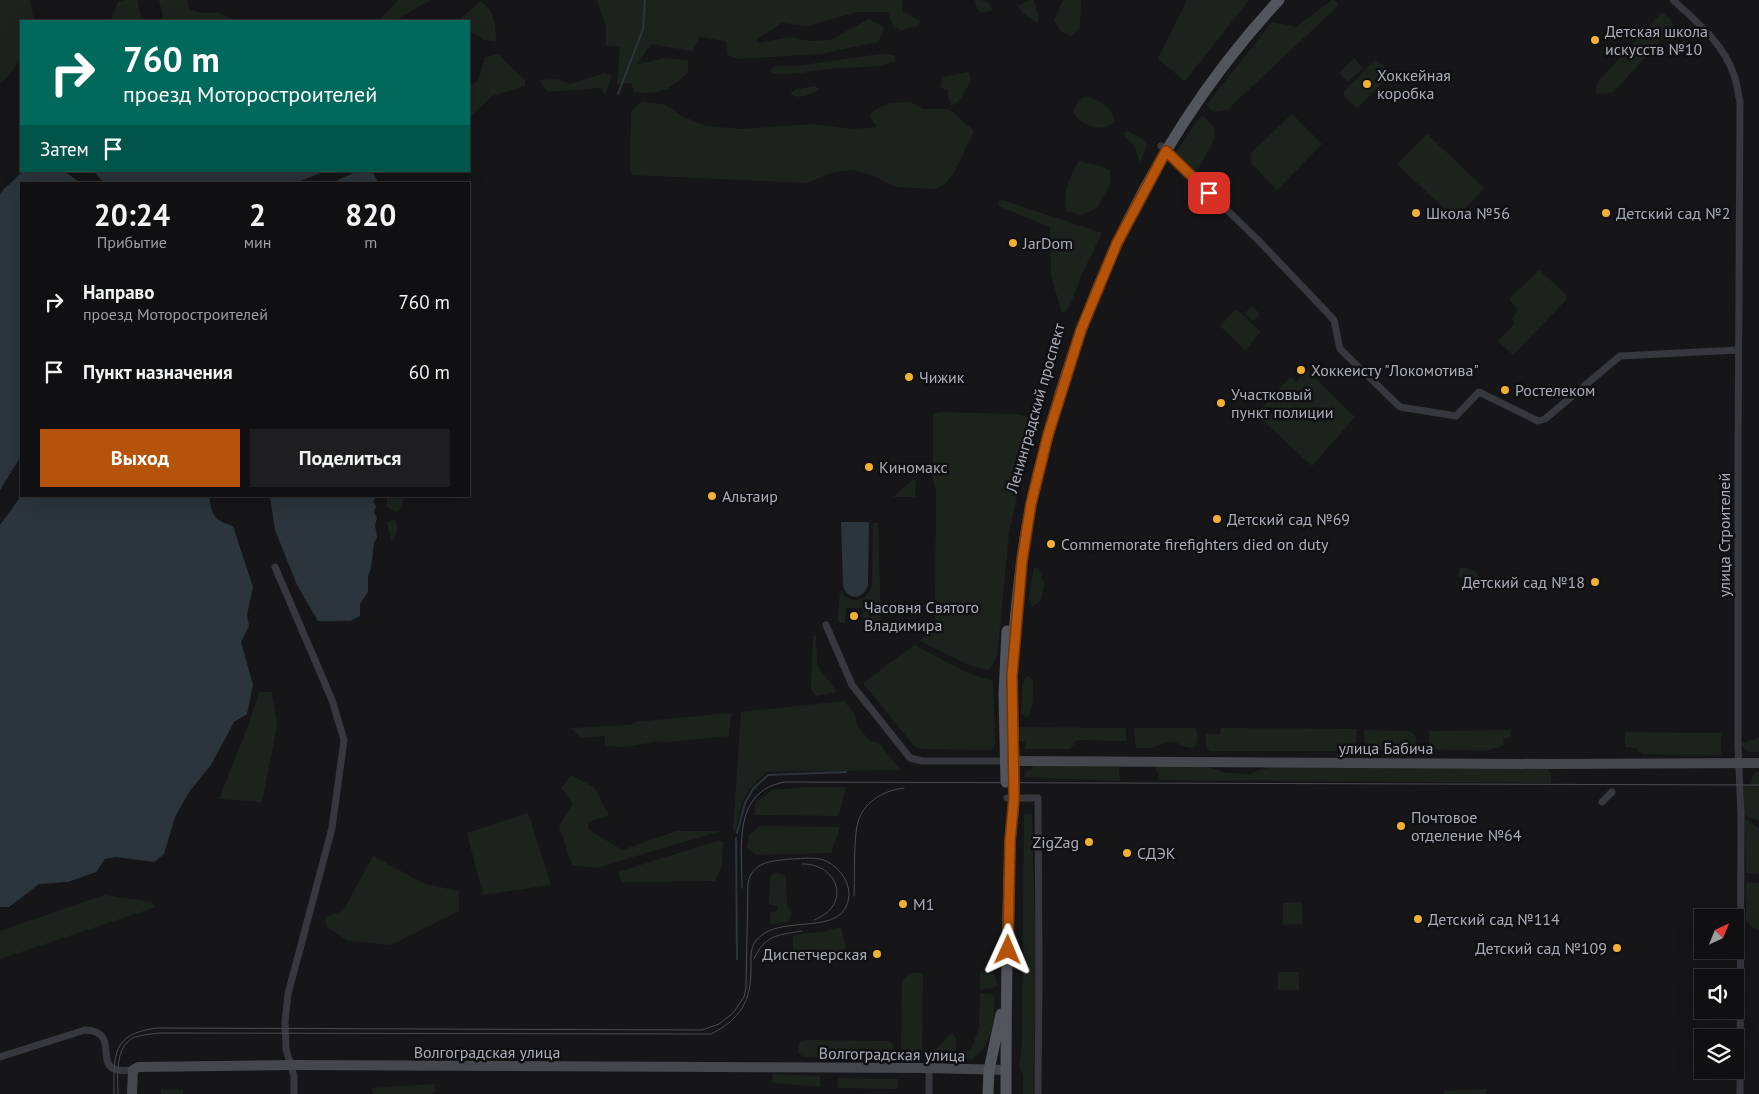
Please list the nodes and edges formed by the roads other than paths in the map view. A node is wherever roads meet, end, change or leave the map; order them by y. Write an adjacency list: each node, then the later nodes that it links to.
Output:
1 (1270, 0): 4 (main road, Ленинградский проспект)
2 (1278, 0): 4 (main road, Ленинградский проспект)
3 (1673, 0): 5 (street, улица Строителей)
4 (1163, 149): 5 (street); 8 (main road, Ленинградский проспект)
5 (1738, 350): 9 (street, улица Строителей)
6 (275, 566): 16 (street)
7 (826, 625): 8 (street)
8 (1009, 761): 9 (street, улица Бабича); 12 (main road, Ленинградский проспект)
9 (1739, 763): 10 (street, улица Бабича); 27 (street, улица Строителей)
10 (1759, 763)
11 (1612, 792): 13 (street)
12 (1010, 798): 14 (main road, Ленинградский проспект); 26 (street)
13 (1602, 802)
14 (1007, 990): 19 (main road, Ленинградский проспект); 20 (main road, Ленинградский проспект)
15 (0, 1057): 18 (street, Волгоградская улица)
16 (291, 1065): 17 (street, Волгоградская улица); 18 (street, Волгоградская улица); 22 (street)
17 (929, 1068): 19 (street, Волгоградская улица); 23 (street)
18 (133, 1070): 21 (street)
19 (989, 1070): 20 (street, Волгоградская улица); 24 (main road, Ленинградский проспект)
20 (1006, 1070): 25 (main road, Ленинградский проспект)
21 (132, 1094)
22 (294, 1094)
23 (929, 1094)
24 (988, 1094)
25 (1006, 1094)
26 (1038, 1094)
27 (1740, 1094)

